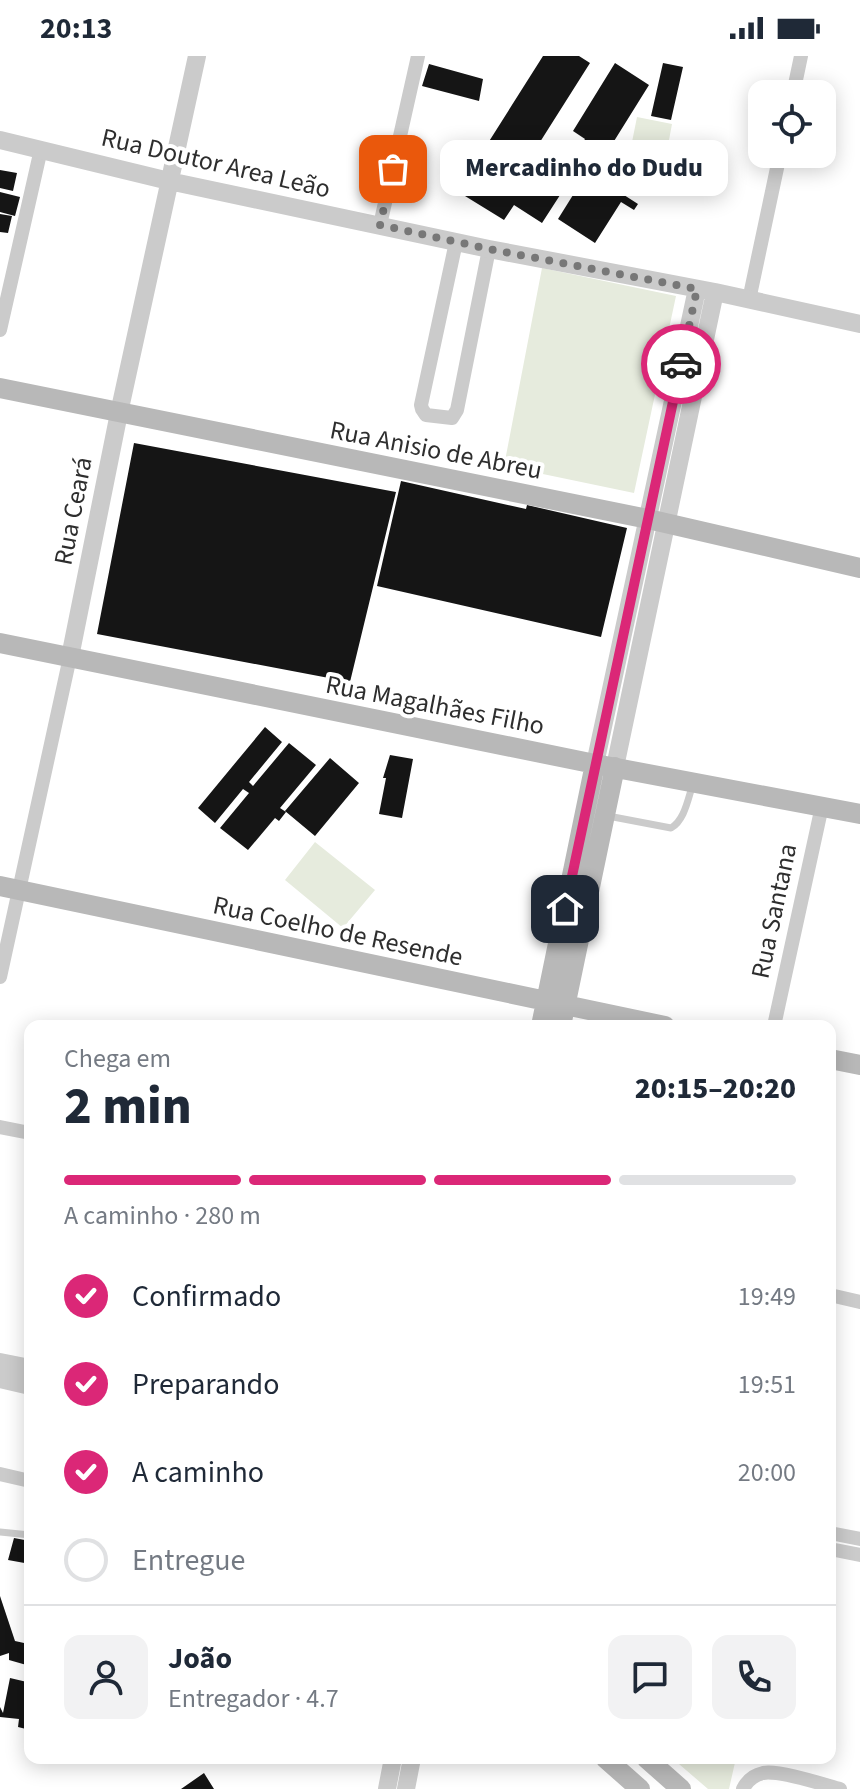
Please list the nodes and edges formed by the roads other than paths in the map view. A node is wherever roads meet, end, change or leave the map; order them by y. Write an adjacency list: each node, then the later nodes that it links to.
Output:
1 (197, 56): 8 (street, Rua Ceará)
2 (418, 56): 9 (street)
3 (801, 56): 4 (street)
4 (796, 80)
5 (0, 140): 6 (street, Rua Doutor Area Leão)
6 (41, 149): 8 (street, Rua Doutor Area Leão); 15 (street)
7 (777, 168): 13 (street)
8 (169, 181): 9 (street, Rua Doutor Area Leão); 17 (street, Rua Ceará)
9 (380, 225): 10 (street, Rua Doutor Area Leão)
10 (456, 242): 11 (street, Rua Doutor Area Leão); 11 (street)
11 (489, 249): 12 (street, Rua Doutor Area Leão)
12 (705, 291): 13 (street, Rua Doutor Area Leão); 18 (street)
13 (749, 300): 14 (street, Rua Doutor Area Leão)
14 (860, 324)
15 (0, 330)
16 (0, 388): 17 (main road, Rua Anisio de Abreu)
17 (119, 413): 18 (main road, Rua Anisio de Abreu); 21 (street, Rua Ceará)
18 (656, 522): 19 (main road, Rua Anisio de Abreu); 22 (street)
19 (860, 568)
20 (0, 643): 21 (main road, Rua Magalhães Filho)
21 (70, 657): 22 (main road, Rua Magalhães Filho); 27 (street, Rua Ceará)
22 (605, 765): 23 (main road, Rua Magalhães Filho); 26 (main road); 29 (main road)
23 (694, 782): 24 (main road, Rua Magalhães Filho); 26 (lane)
24 (822, 806): 25 (main road, Rua Magalhães Filho); 31 (street, Rua Santana)
25 (860, 814)
26 (606, 815): 29 (main road)
27 (9, 888): 28 (street, Rua Ceará); 29 (main road, Rua Coelho de Resende)
28 (0, 977)
29 (558, 1011): 30 (main road, Rua Coelho de Resende)
30 (622, 1020)
31 (775, 1020)
32 (836, 1060): 33 (main road)
33 (860, 1065)
34 (0, 1127): 35 (street)
35 (24, 1132)
36 (836, 1296): 37 (street)
37 (860, 1302)
38 (0, 1362): 39 (street)
39 (24, 1367)
40 (0, 1379): 41 (street)
41 (24, 1385)
42 (0, 1474): 43 (street)
43 (24, 1480)
44 (0, 1532): 45 (lane)
45 (24, 1534)
46 (836, 1534): 47 (street)
47 (860, 1539)
48 (836, 1550): 49 (street)
49 (860, 1555)
50 (392, 1764): 54 (street)
51 (411, 1764): 55 (street)
52 (612, 1764): 56 (main road)
53 (653, 1764): 57 (main road)
54 (387, 1789)
55 (406, 1789)
56 (640, 1789)
57 (681, 1789)
58 (743, 1789): 59 (street)
59 (840, 1789)

